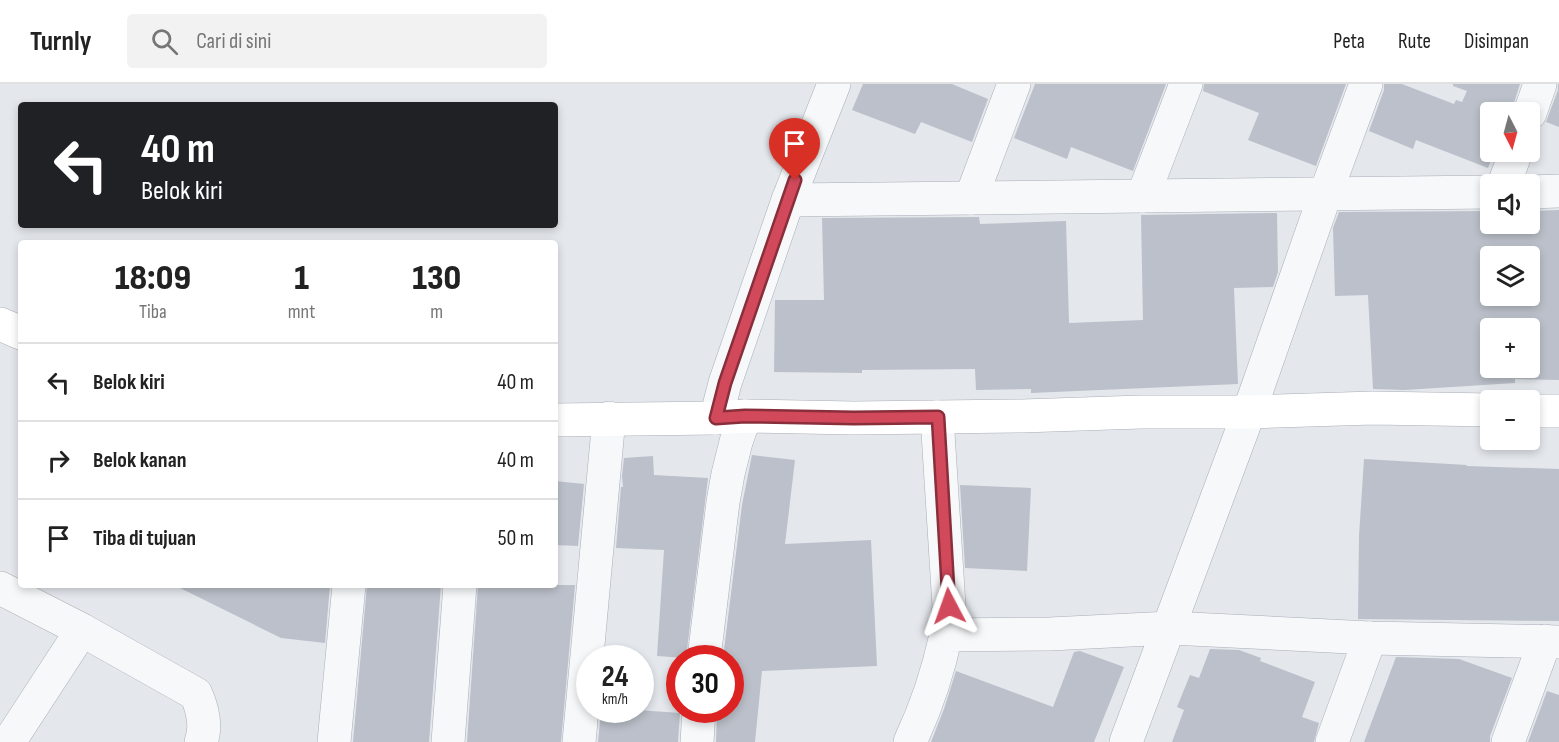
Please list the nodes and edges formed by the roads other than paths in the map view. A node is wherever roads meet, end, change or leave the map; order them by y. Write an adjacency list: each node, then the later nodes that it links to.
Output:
1 (834, 84): 13 (street)
2 (1014, 84): 12 (street)
3 (1186, 84): 11 (street)
4 (1366, 84): 10 (street)
5 (1540, 84): 6 (street)
6 (1534, 102)
7 (1559, 191): 9 (street)
8 (1480, 192): 10 (street)
9 (1540, 192)
10 (1325, 195): 11 (street); 19 (street)
11 (1143, 196): 12 (street)
12 (971, 198): 13 (street)
13 (788, 200): 20 (street)
14 (0, 324): 15 (street)
15 (18, 332)
16 (1480, 410): 19 (street)
17 (1540, 411): 18 (street)
18 (1559, 411)
19 (1250, 412): 21 (street); 27 (street)
20 (730, 417): 21 (street); 22 (street); 32 (street)
21 (938, 417): 29 (street)
22 (609, 418): 23 (street); 38 (street)
23 (558, 420)
24 (0, 588): 28 (street)
25 (349, 588): 36 (street)
26 (460, 588): 37 (street)
27 (1170, 628): 29 (street); 30 (street); 41 (street)
28 (82, 630): 34 (street); 35 (street)
29 (946, 635): 40 (street)
30 (1370, 638): 31 (street); 42 (street)
31 (1552, 642): 43 (street)
32 (706, 645)
33 (698, 723): 39 (street)
34 (9, 742)
35 (201, 742)
36 (334, 742)
37 (448, 742)
38 (579, 742)
39 (697, 742)
40 (910, 742)
41 (1126, 742)
42 (1332, 742)
43 (1508, 742)

